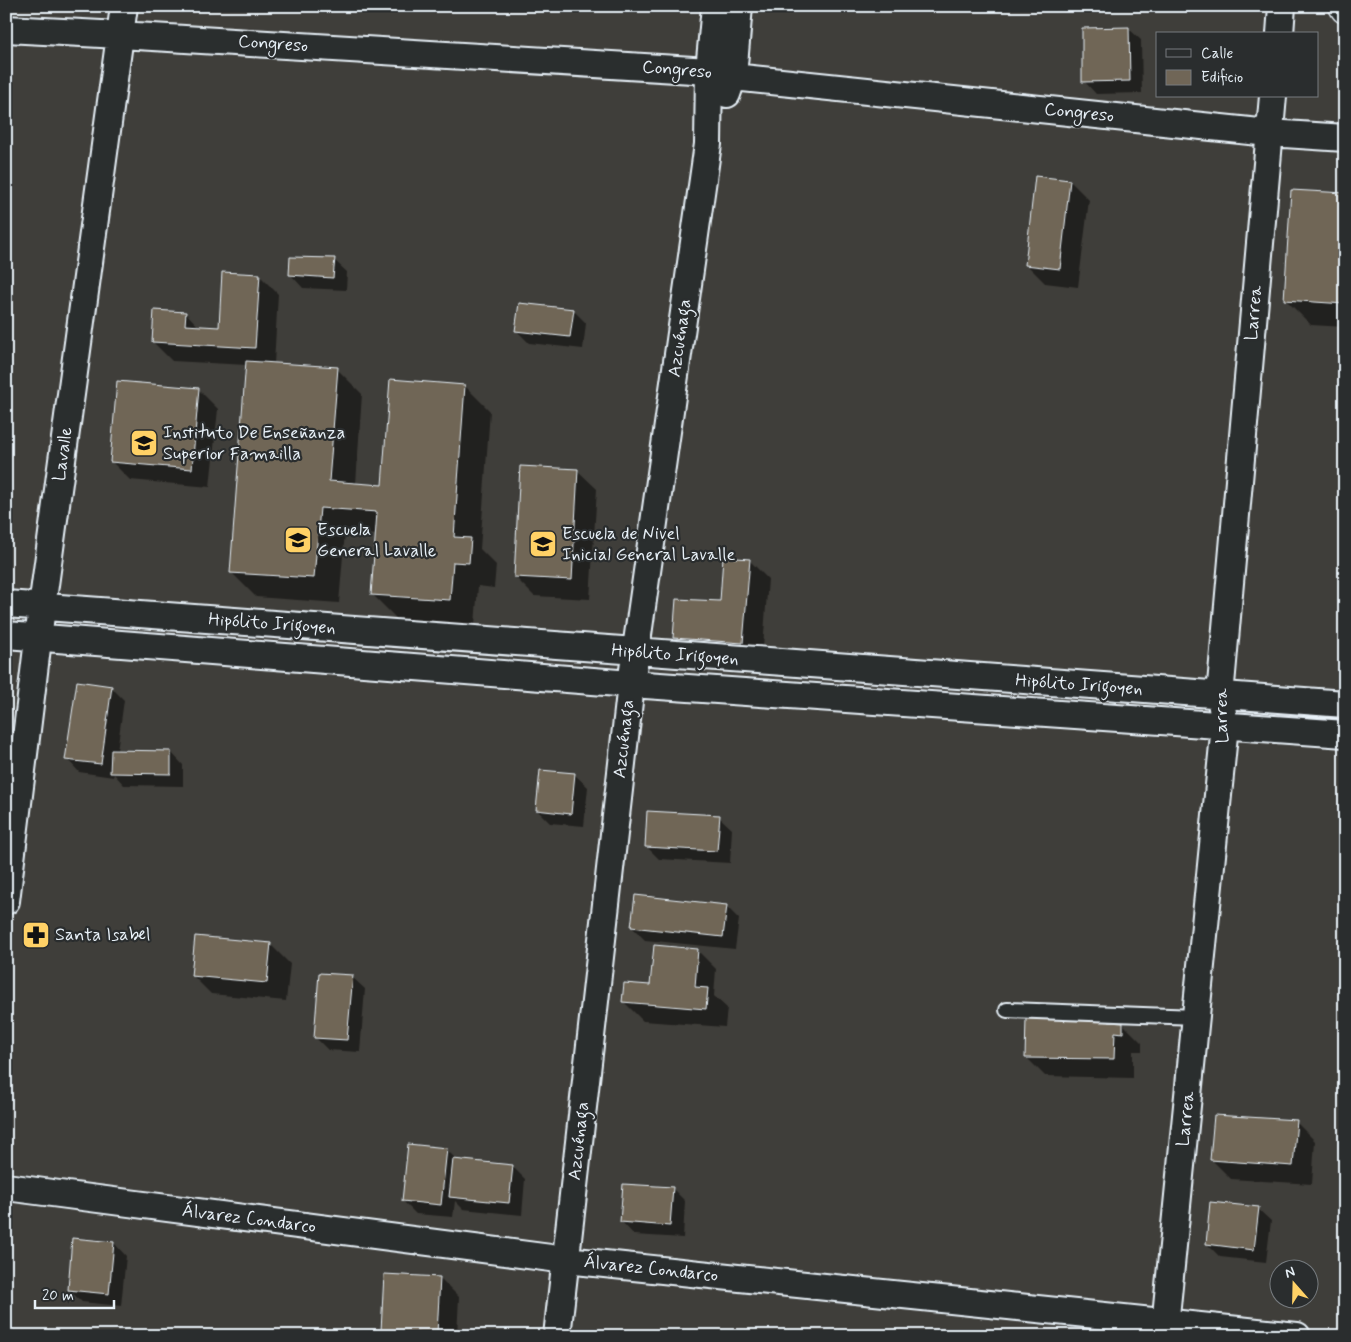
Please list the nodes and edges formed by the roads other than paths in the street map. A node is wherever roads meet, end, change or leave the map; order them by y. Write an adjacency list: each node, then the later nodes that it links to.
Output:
1 (124, 6): 7 (street, Lavalle)
2 (715, 6): 8 (street, Azcuénaga)
3 (739, 6): 8 (street, Azcuénaga)
4 (1282, 6): 6 (street)
5 (6, 29): 7 (street, Congreso)
6 (1280, 32)
7 (120, 35): 8 (street, Congreso); 13 (street, Lavalle)
8 (721, 74): 10 (street, Congreso); 16 (street, Azcuénaga)
9 (1273, 98): 10 (street, Larrea)
10 (1269, 133): 11 (street, Congreso); 18 (street, Larrea)
11 (1345, 138)
12 (6, 604): 13 (street, Hipólito Irigoyen)
13 (42, 607): 15 (street, Lavalle); 16 (street, Hipólito Irigoyen)
14 (6, 635): 15 (street, Hipólito Irigoyen)
15 (39, 638): 17 (street, Hipólito Irigoyen); 22 (street, Lavalle)
16 (635, 652): 17 (street, Azcuénaga); 18 (street, Hipólito Irigoyen)
17 (631, 684): 20 (street, Hipólito Irigoyen); 26 (street, Azcuénaga)
18 (1220, 696): 19 (street, Hipólito Irigoyen); 20 (street, Larrea)
19 (1345, 704)
20 (1225, 725): 21 (street, Hipólito Irigoyen); 24 (street, Larrea)
21 (1345, 734)
22 (6, 901)
23 (1007, 1010): 24 (lane)
24 (1196, 1017): 27 (street, Larrea)
25 (6, 1187): 26 (street, Álvarez Condarco)
26 (566, 1260): 27 (street, Álvarez Condarco); 28 (street, Azcuénaga)
27 (1164, 1329): 29 (street, Álvarez Condarco)
28 (556, 1336)
29 (1297, 1336)

